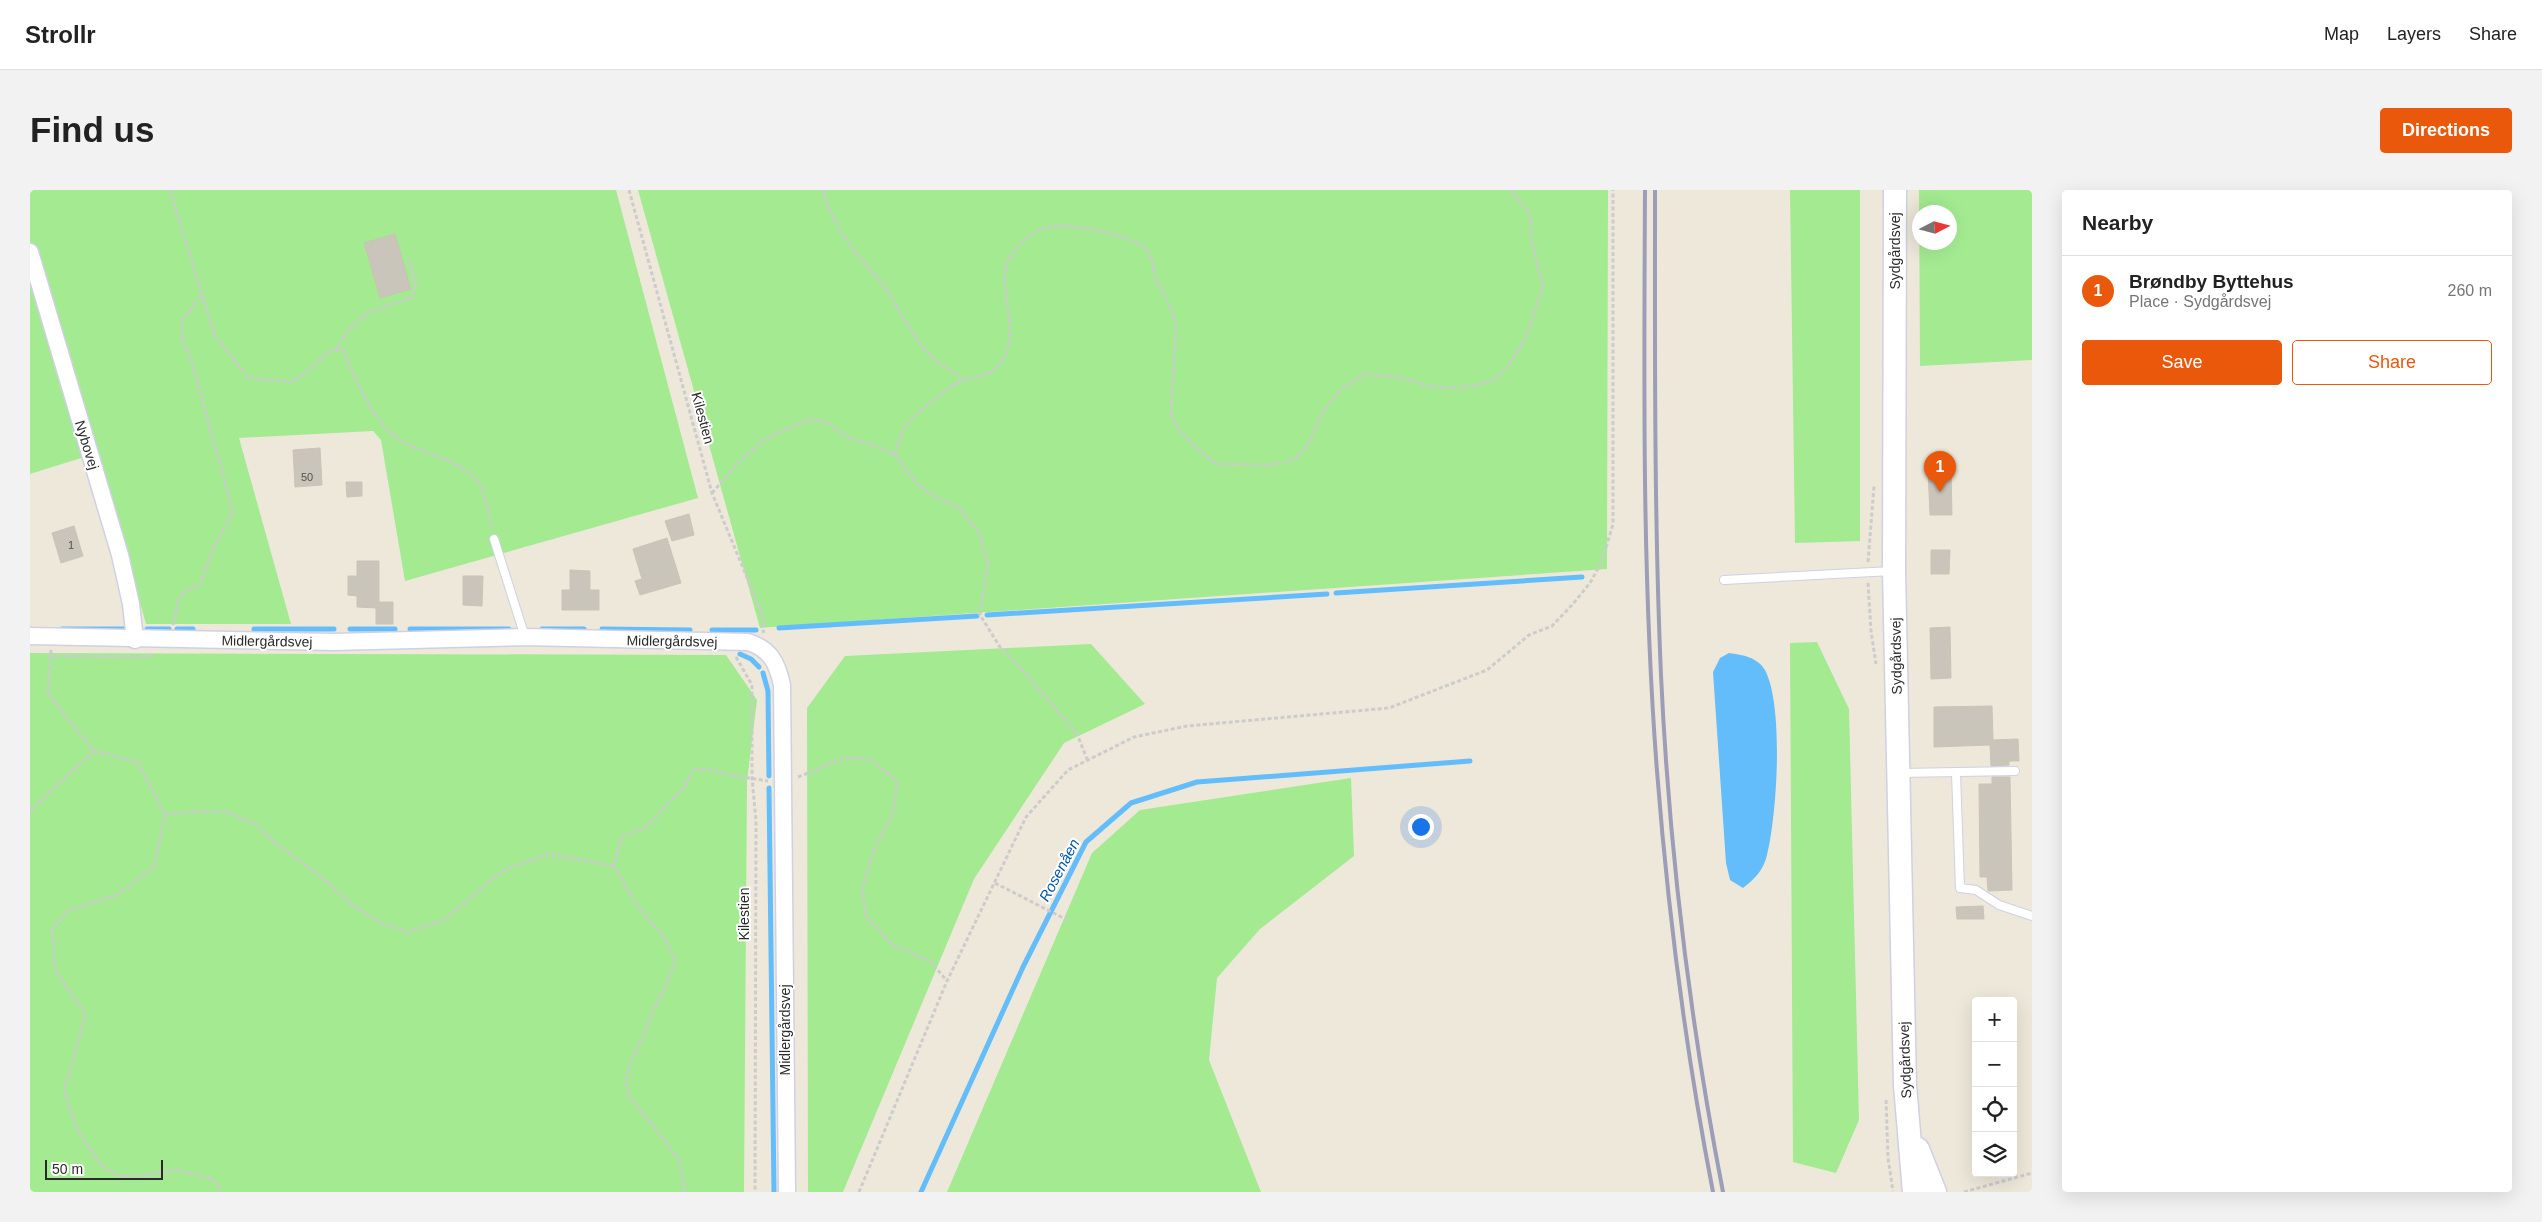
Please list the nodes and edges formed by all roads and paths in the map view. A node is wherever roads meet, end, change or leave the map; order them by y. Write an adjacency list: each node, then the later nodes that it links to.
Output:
1 (170, 190): 9 (path)
2 (629, 190): 13 (path, Kilestien)
3 (824, 190): 11 (path)
4 (1510, 190): 11 (path)
5 (1613, 190): 26 (path)
6 (1896, 190): 15 (street, Sydgårdsvej)
7 (30, 252): 20 (street, Nybovej)
8 (410, 260): 10 (path)
9 (202, 295): 10 (path); 21 (path)
10 (336, 350): 14 (path)
11 (964, 380): 12 (path)
12 (895, 455): 13 (path); 26 (path)
13 (712, 494): 23 (path, Kilestien)
14 (494, 539): 19 (lane)
15 (1894, 571): 16 (lane); 28 (street, Sydgårdsvej)
16 (1724, 580)
17 (30, 636): 18 (street, Midlergårdsvej)
18 (52, 636): 20 (street, Midlergårdsvej); 24 (path)
19 (525, 637): 21 (street, Midlergårdsvej); 22 (street, Midlergårdsvej)
20 (135, 640): 21 (street, Midlergårdsvej)
21 (163, 640): 24 (path)
22 (727, 642): 23 (street, Midlergårdsvej); 30 (path, Kilestien)
23 (762, 646): 31 (street, Midlergårdsvej)
24 (51, 656): 25 (path)
25 (94, 751): 32 (path); 33 (path)
26 (1087, 759): 35 (path)
27 (2015, 771): 29 (lane)
28 (1899, 773): 29 (lane); 39 (street, Sydgårdsvej)
29 (1956, 773): 36 (lane)
30 (752, 778): 31 (path); 34 (path); 43 (path, Kilestien)
31 (784, 783): 38 (path); 44 (street, Midlergårdsvej)
32 (30, 811)
33 (165, 815): 34 (path); 41 (path)
34 (614, 866): 42 (path)
35 (995, 882): 37 (path); 38 (path)
36 (2032, 916)
37 (1069, 921)
38 (947, 981): 45 (path)
39 (1908, 1121): 46 (street, Sydgårdsvej); 47 (street, Sydgårdsvej)
40 (2032, 1173): 48 (path)
41 (222, 1192)
42 (685, 1192)
43 (755, 1192)
44 (787, 1192)
45 (859, 1192)
46 (1914, 1192)
47 (1935, 1192)
48 (1964, 1192)

